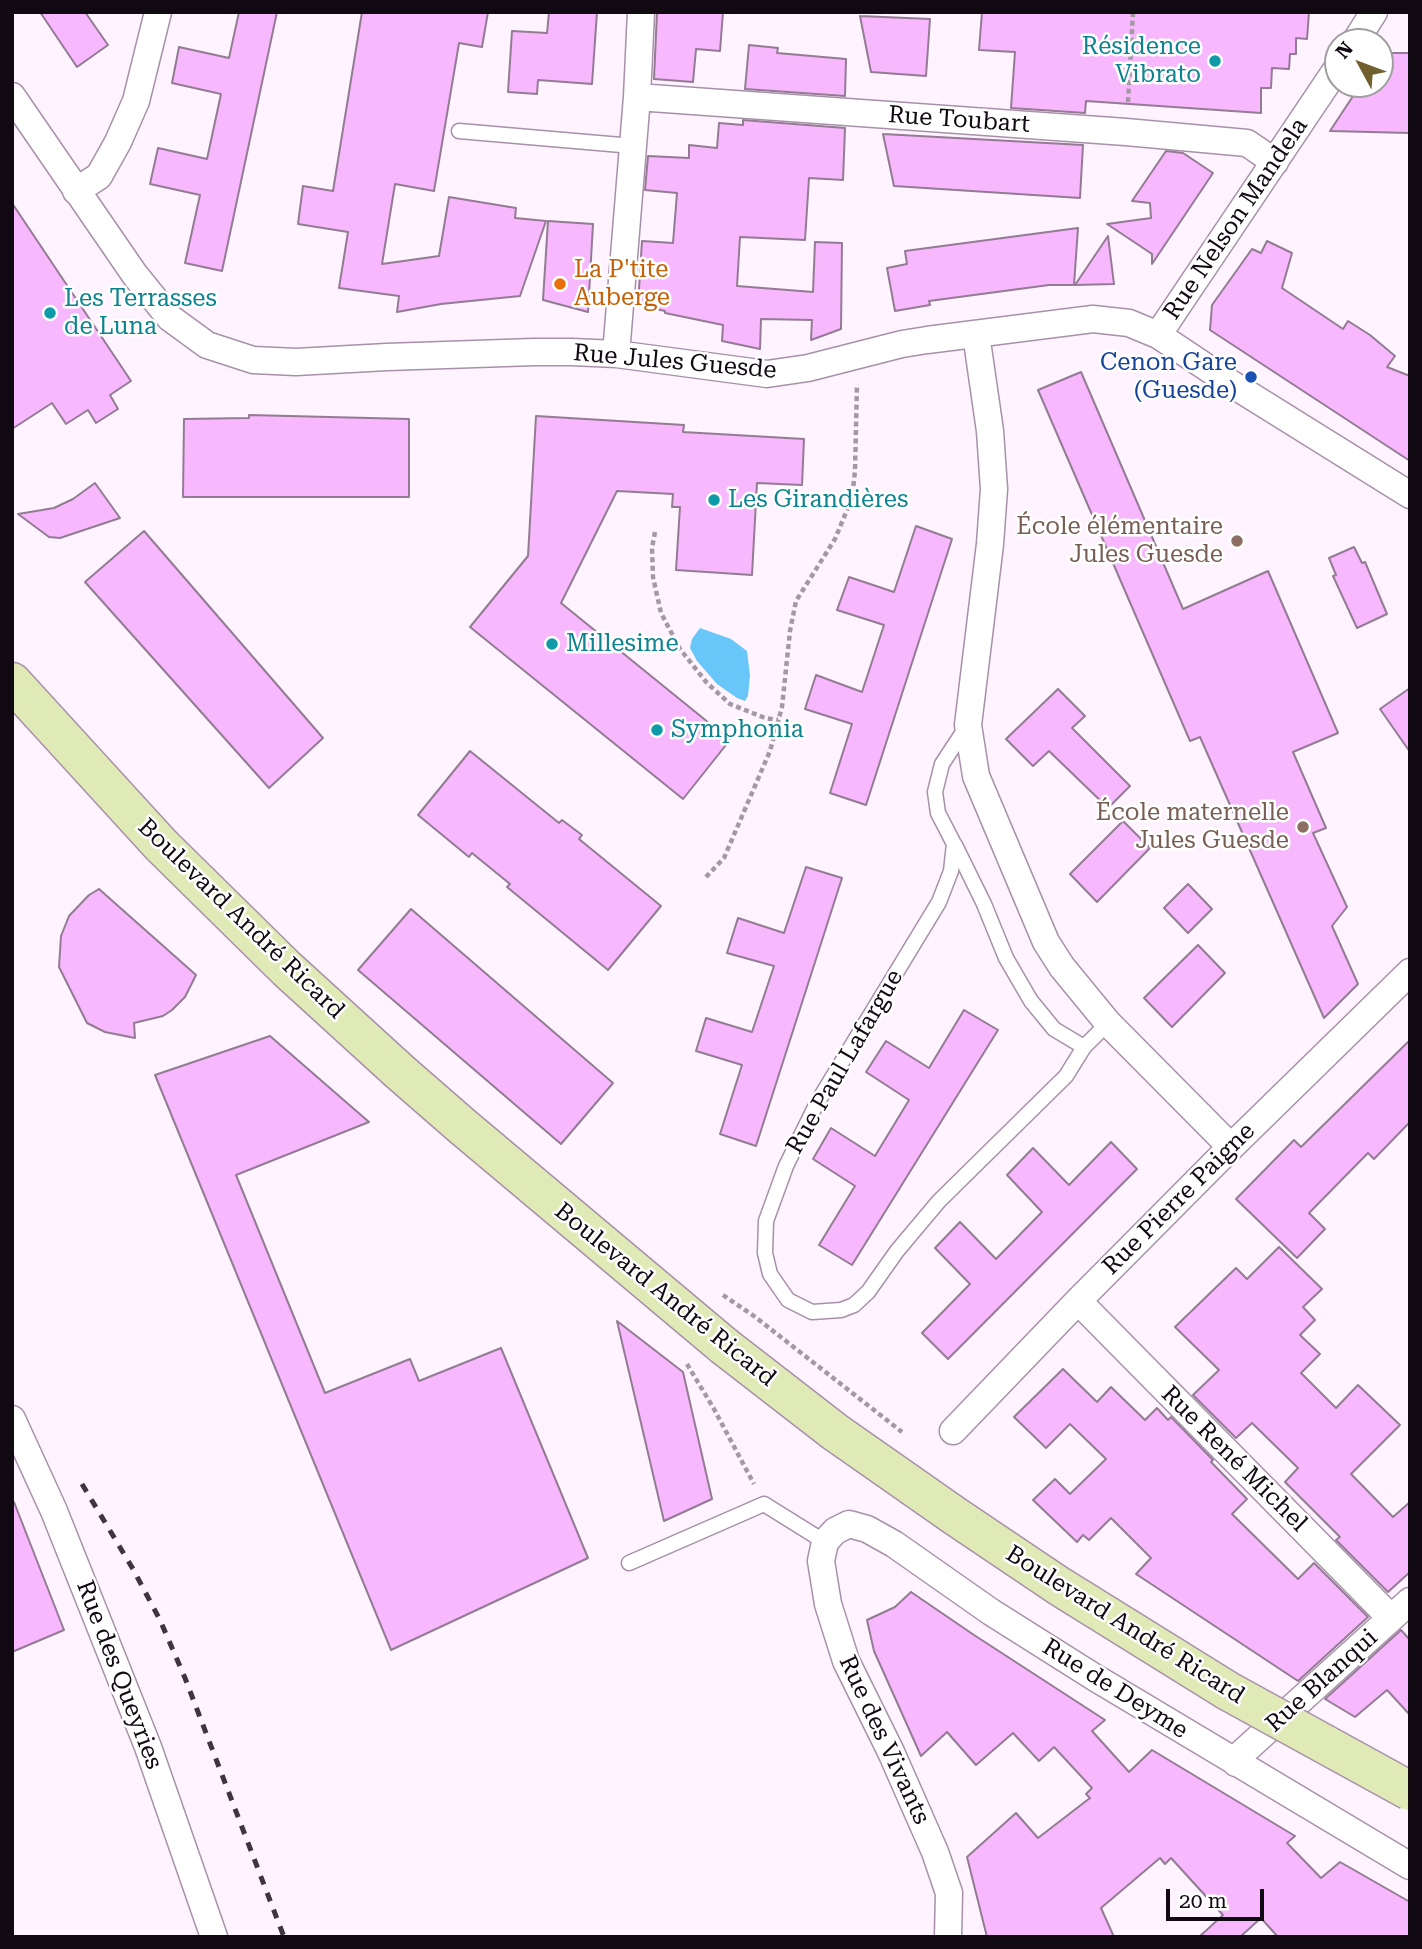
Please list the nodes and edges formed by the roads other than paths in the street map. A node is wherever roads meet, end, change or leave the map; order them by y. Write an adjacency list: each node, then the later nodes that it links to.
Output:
1 (158, 12): 11 (street)
2 (641, 12): 7 (street)
3 (1374, 12): 4 (street)
4 (1364, 28)
5 (1324, 88): 10 (street, Rue Nelson Mandela)
6 (12, 96): 11 (street, Rue Jules Guesde)
7 (637, 97): 9 (street); 10 (street, Rue Toubart)
8 (459, 131): 9 (lane)
9 (633, 146): 14 (street)
10 (1275, 162): 13 (street, Rue Nelson Mandela)
11 (76, 191): 14 (street, Rue Jules Guesde)
12 (976, 334): 13 (street, Rue Jules Guesde); 14 (street, Rue Jules Guesde); 17 (street)
13 (1158, 335): 15 (street, Rue Jules Guesde)
14 (616, 354)
15 (1410, 495)
16 (12, 682): 30 (main road, Boulevard André Ricard, bridge)
17 (968, 725): 18 (lane); 20 (street)
18 (954, 844): 21 (lane); 21 (lane, Rue Paul Lafargue)
19 (1410, 972): 22 (street, Rue Pierre Paigne)
20 (1108, 1023): 21 (lane, Rue Paul Lafargue); 22 (street)
21 (1084, 1046)
22 (1231, 1147): 23 (street, Rue Pierre Paigne)
23 (1078, 1301): 25 (street, Rue Pierre Paigne); 28 (street, Rue René Michel)
24 (12, 1419): 32 (street, Rue des Queyries)
25 (953, 1431)
26 (825, 1542): 27 (lane); 29 (street, Rue de Deyme); 33 (street, Rue des Vivants)
27 (629, 1563)
28 (1400, 1609): 29 (street, Rue Blanqui)
29 (1236, 1763): 31 (street, Rue de Deyme)
30 (1410, 1791)
31 (1410, 1866)
32 (214, 1937)
33 (948, 1937)

